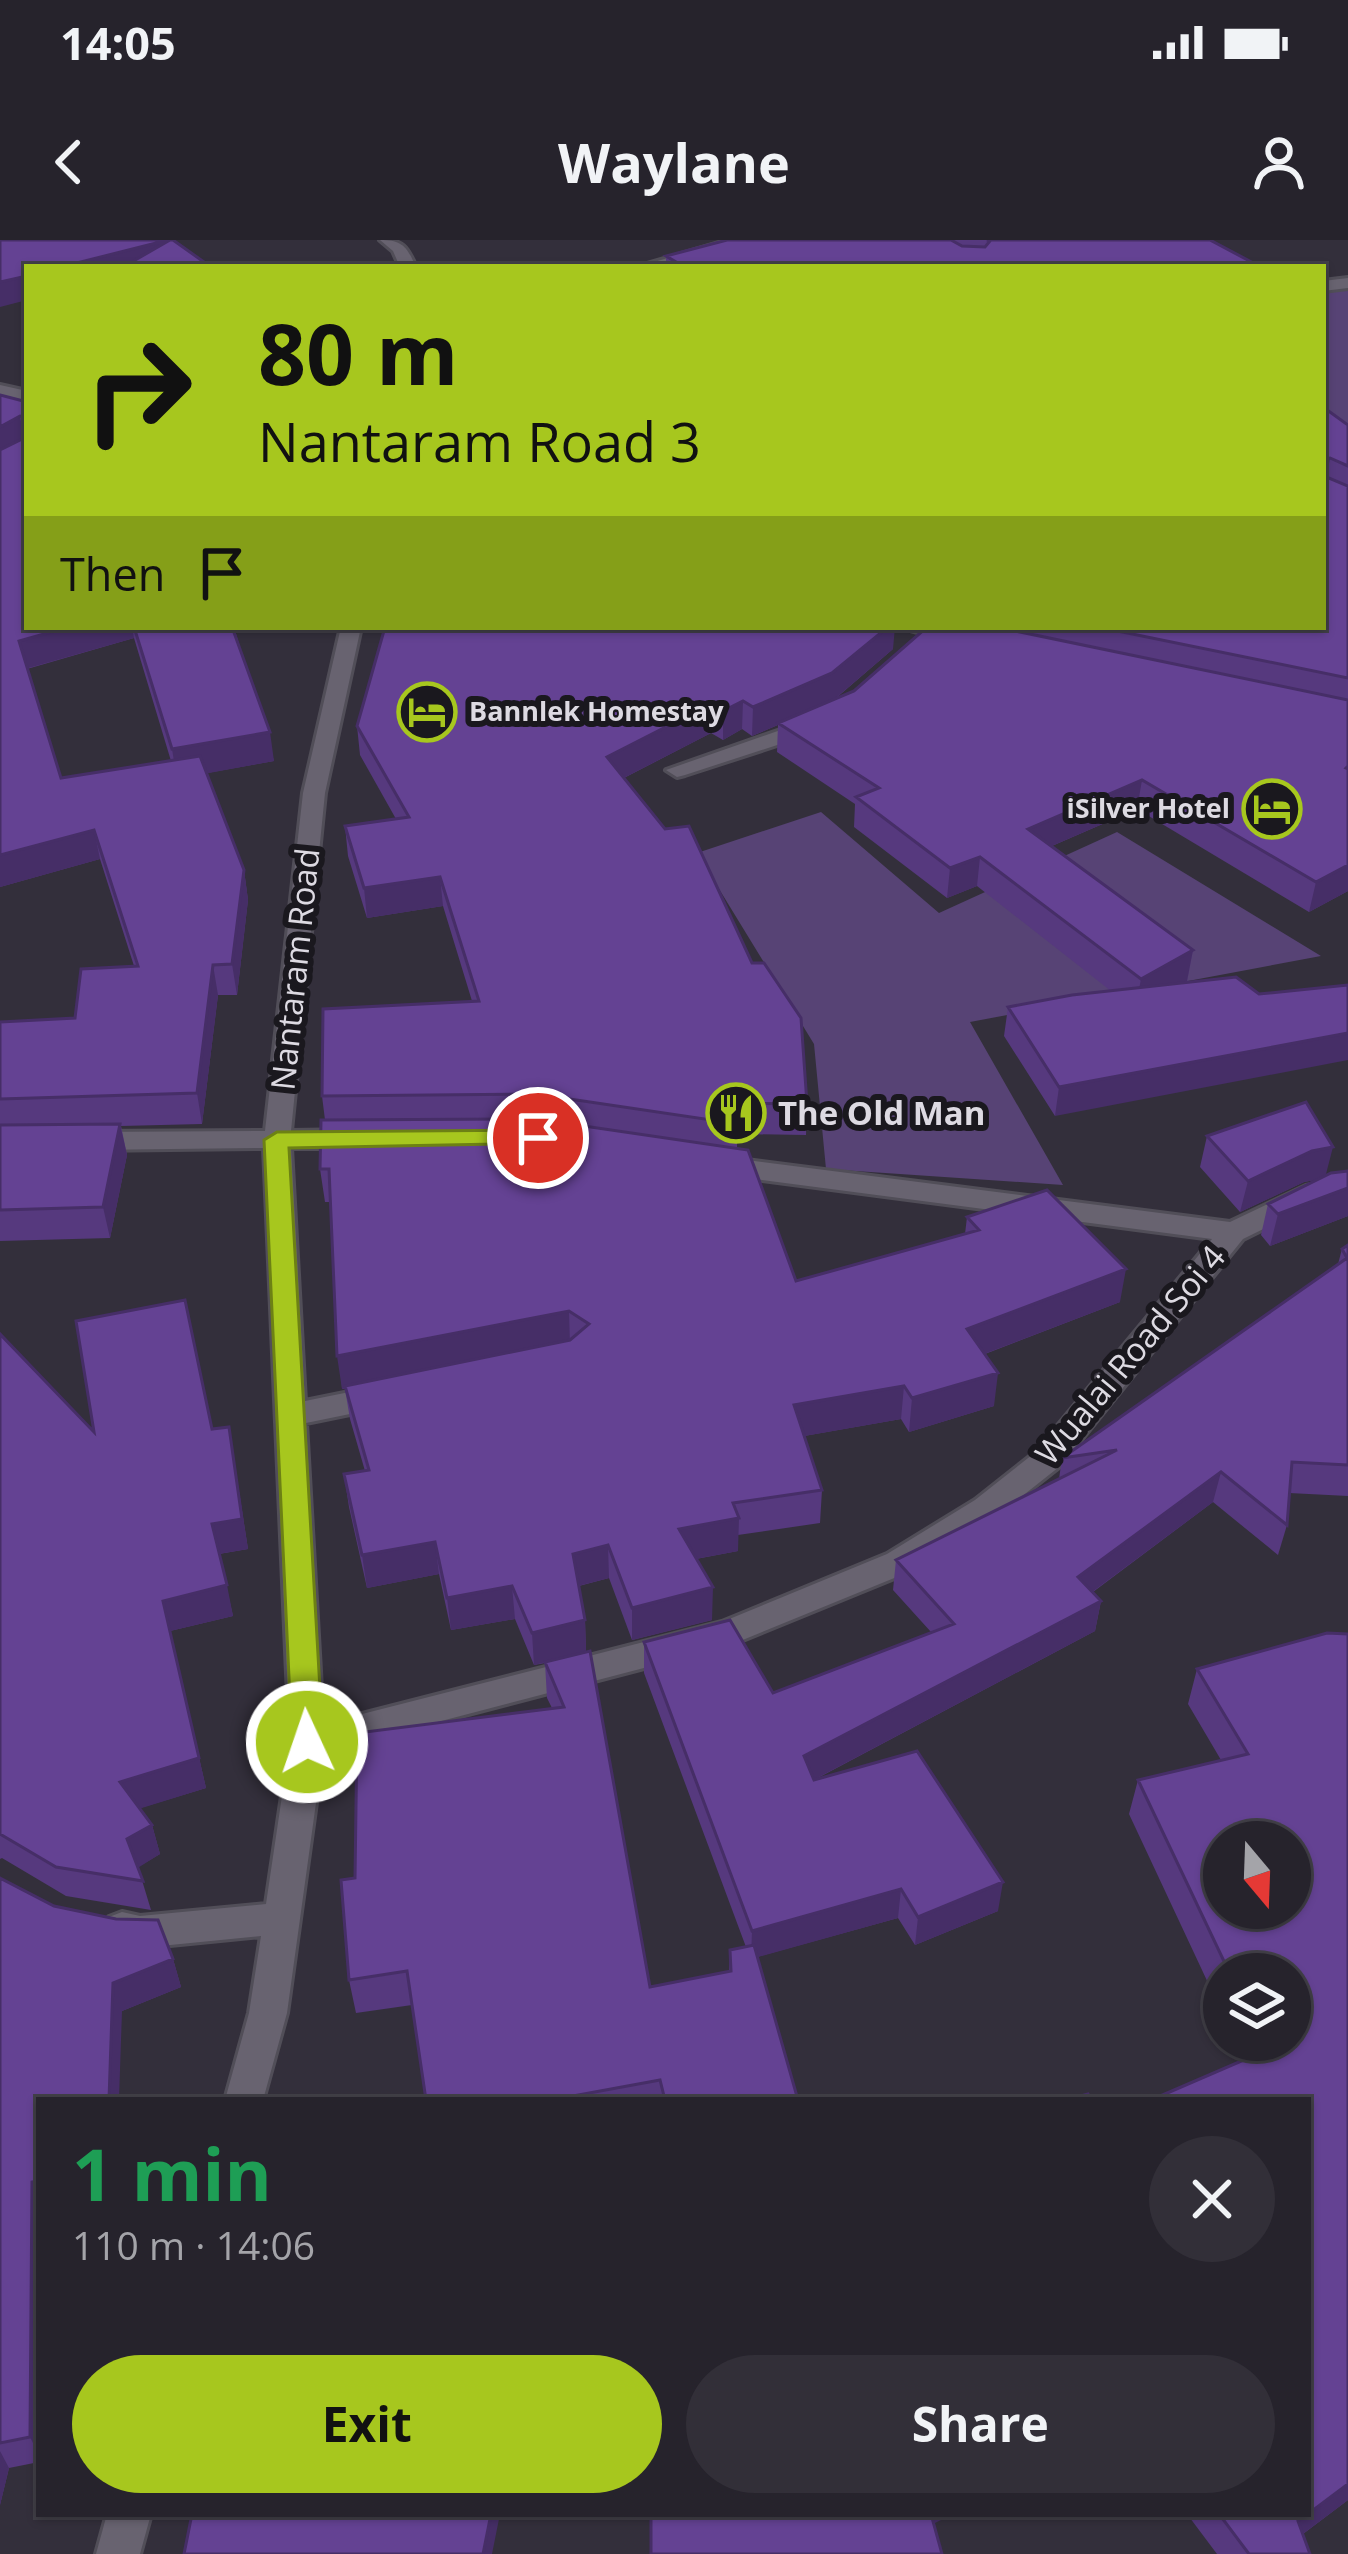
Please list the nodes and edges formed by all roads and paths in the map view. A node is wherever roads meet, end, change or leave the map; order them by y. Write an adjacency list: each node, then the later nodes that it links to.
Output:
1 (388, 240): 3 (street)
2 (746, 240): 4 (street)
3 (407, 264)
4 (656, 264)
5 (350, 630): 11 (street, Nantaram Road)
6 (919, 636): 7 (street)
7 (978, 642)
8 (841, 711): 9 (street)
9 (677, 770)
10 (378, 1139): 11 (street)
11 (277, 1140): 12 (street); 17 (street, Nantaram Road)
12 (69, 1142)
13 (694, 1162): 15 (street)
14 (1348, 1187): 15 (street, Wualai Road Soi 4)
15 (1233, 1232): 18 (street, Wualai Road Soi 4)
16 (417, 1390): 17 (street)
17 (290, 1415): 18 (street, Nantaram Road)
18 (307, 1742): 20 (street, Nantaram Road)
19 (76, 1918): 20 (street)
20 (283, 1918): 21 (street, Nantaram Road)
21 (245, 2097)
22 (129, 2517): 23 (street)
23 (118, 2554)

